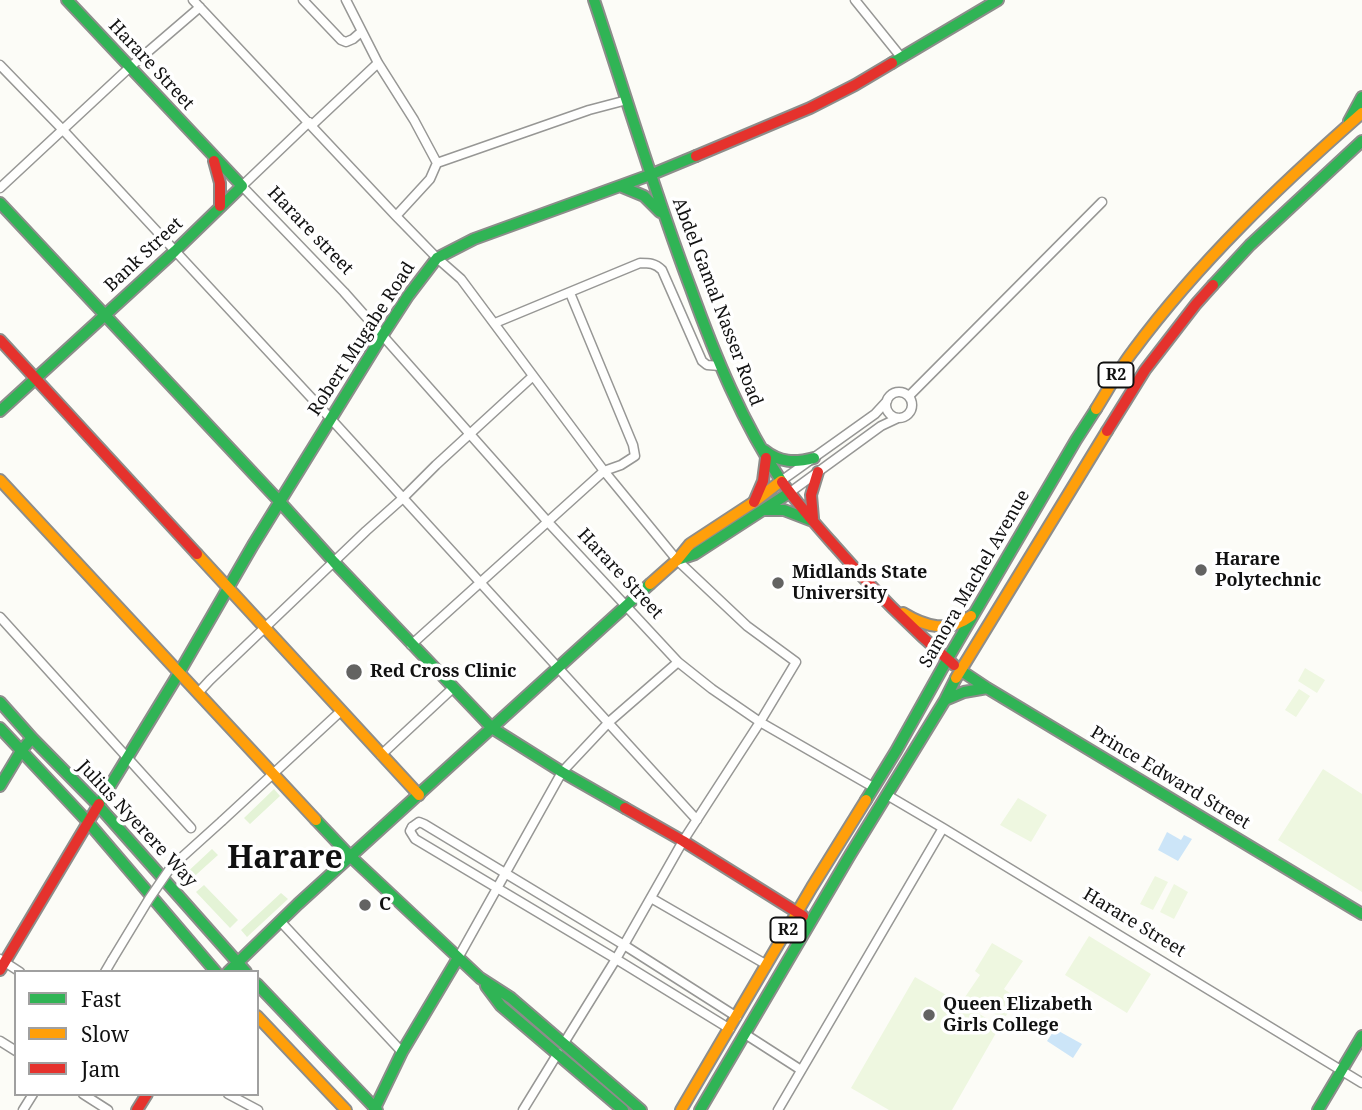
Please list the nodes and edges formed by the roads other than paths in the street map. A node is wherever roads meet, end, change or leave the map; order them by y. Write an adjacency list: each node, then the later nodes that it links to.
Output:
1 (67, 0): 12 (main road, Harare Street)
2 (303, 0): 8 (street)
3 (346, 0): 8 (street)
4 (594, 0): 14 (main road, Abdel Gamal Nasser Road)
5 (855, 0): 9 (street)
6 (998, 0): 9 (main road, Robert Mugabe Road)
7 (197, 4): 12 (street); 16 (street)
8 (361, 32): 10 (street)
9 (901, 57): 22 (main road, Robert Mugabe Road)
10 (378, 63): 16 (street, Bank Street); 21 (street)
11 (0, 65): 18 (street)
12 (129, 68): 18 (street); 20 (main road, Harare Street)
13 (1362, 97): 17 (main road)
14 (627, 100): 21 (street); 22 (main road, Abdel Gamal Nasser Road)
15 (1362, 113): 17 (main road, Samora Machel Avenue / R2)
16 (311, 124): 23 (street, Bank Street); 30 (street)
17 (1345, 128): 67 (main road, Samora Machel Avenue / R2)
18 (63, 130): 25 (street); 31 (street)
19 (1362, 141): 74 (main road, Samora Machel Avenue / R2)
20 (210, 153): 23 (main road, Harare street); 28 (main road)
21 (437, 163): 30 (street)
22 (650, 175): 24 (main road, Robert Mugabe Road); 29 (main road, Abdel Gamal Nasser Road)
23 (242, 186): 28 (main road, Bank Street); 36 (street, Harare street)
24 (620, 186): 29 (main road); 32 (main road, Robert Mugabe Road)
25 (0, 188)
26 (1102, 202): 41 (street)
27 (0, 203): 34 (main road)
28 (220, 206): 31 (main road, Bank Street)
29 (663, 215): 38 (main road, Abdel Gamal Nasser Road)
30 (396, 216): 32 (street)
31 (175, 251): 34 (main road, Bank Street); 45 (street)
32 (437, 258): 35 (street); 36 (main road, Robert Mugabe Road)
33 (570, 293): 35 (street); 38 (street); 50 (street)
34 (105, 316): 40 (main road, Bank Street); 56 (main road)
35 (495, 323): 39 (street)
36 (382, 336): 45 (main road, Robert Mugabe Road); 46 (street, Harare Street)
37 (0, 340): 40 (main road)
38 (720, 366): 47 (main road, Abdel Gamal Nasser Road)
39 (533, 376): 46 (street); 50 (street)
40 (36, 379): 43 (main road, Bank Street); 64 (main road)
41 (908, 396): 42 (street); 44 (street)
42 (887, 401): 44 (street); 49 (street)
43 (0, 411)
44 (898, 418): 51 (street)
45 (331, 419): 55 (street); 56 (main road, Robert Mugabe Road)
46 (470, 433): 55 (street); 59 (street, Harare Street)
47 (760, 447): 48 (main road, Abdel Gamal Nasser Road); 49 (main road)
48 (766, 458): 53 (main road, Abdel Gamal Nasser Road); 57 (main road)
49 (814, 458): 53 (street)
50 (604, 471): 59 (street); 61 (street)
51 (818, 472): 54 (street); 60 (main road)
52 (0, 480): 75 (main road)
53 (781, 481): 54 (main road, Abdel Gamal Nasser Road); 57 (main road)
54 (789, 493): 58 (main road); 60 (main road, Abdel Gamal Nasser Road)
55 (403, 499): 62 (street); 63 (street)
56 (280, 502): 62 (main road); 64 (main road, Robert Mugabe Road)
57 (754, 502): 61 (main road)
58 (764, 510): 60 (main road); 61 (main road)
59 (547, 521): 63 (street); 66 (street, Harare Street)
60 (815, 522): 65 (main road, Abdel Gamal Nasser Road)
61 (677, 560): 66 (main road); 83 (street)
62 (334, 562): 69 (street); 70 (main road)
63 (480, 583): 70 (street); 73 (street)
64 (229, 588): 69 (main road); 75 (main road, Robert Mugabe Road)
65 (890, 605): 67 (main road); 71 (main road, Abdel Gamal Nasser Road)
66 (625, 606): 72 (street, Harare Street); 73 (main road)
67 (975, 613): 71 (main road, Samora Machel Avenue / R2)
68 (0, 617): 89 (street)
69 (266, 627): 78 (street); 81 (main road)
70 (411, 645): 76 (main road)
71 (947, 660): 74 (main road, Abdel Gamal Nasser Road); 93 (main road, Samora Machel Avenue / R2)
72 (678, 662): 82 (street); 83 (street, Harare Street)
73 (558, 668): 82 (street); 85 (main road)
74 (960, 670): 77 (main road, Prince Edward Street); 79 (main road, Samora Machel Avenue / R2)
75 (179, 673): 78 (main road); 89 (main road, Robert Mugabe Road)
76 (453, 688): 85 (main road); 88 (street)
77 (987, 688): 79 (main road); 109 (main road, Prince Edward Street)
78 (198, 693): 91 (main road)
79 (945, 700): 95 (main road, Samora Machel Avenue / R2)
80 (0, 702): 86 (main road, Julius Nyerere Way)
81 (341, 711): 88 (main road); 91 (street)
82 (609, 722): 90 (street); 98 (street)
83 (760, 722): 93 (street, Harare Street); 98 (street)
84 (0, 728): 87 (main road, Julius Nyerere Way)
85 (492, 728): 90 (main road); 94 (main road)
86 (32, 738): 87 (main road); 96 (main road, Julius Nyerere Way)
87 (21, 751): 92 (main road); 99 (main road, Julius Nyerere Way)
88 (381, 755): 94 (main road)
89 (127, 756): 96 (main road, Robert Mugabe Road); 101 (street)
90 (562, 772): 103 (main road); 105 (street)
91 (273, 773): 104 (main road); 118 (street, bridge)
92 (0, 786)
93 (873, 787): 108 (main road, Samora Machel Avenue / R2)
94 (419, 795): 97 (main road)
95 (887, 795): 102 (street, Harare Street); 111 (main road, Samora Machel Avenue / R2)
96 (98, 805): 99 (main road, Robert Mugabe Road); 115 (main road, Julius Nyerere Way)
97 (398, 814): 100 (street); 104 (main road)
98 (697, 820): 103 (street)
99 (88, 822): 116 (main road, Robert Mugabe Road); 119 (main road, Julius Nyerere Way)
100 (412, 827): 105 (street); 106 (street)
101 (191, 828)
102 (943, 828): 132 (street); 133 (street, Harare Street)
103 (683, 842): 107 (street); 108 (main road)
104 (350, 856): 110 (main road); 113 (main road)
105 (505, 874): 106 (street); 112 (street)
106 (498, 888): 113 (street); 114 (street)
107 (651, 898): 112 (street); 117 (street)
108 (798, 913): 111 (main road); 117 (main road, Samora Machel Avenue / R2)
109 (1362, 914)
110 (280, 921): 115 (main road); 130 (street)
111 (811, 921): 127 (main road, Samora Machel Avenue / R2)
112 (624, 945): 114 (street); 124 (street)
113 (458, 958): 122 (main road); 130 (main road)
114 (616, 959): 126 (street); 129 (street)
115 (237, 962): 120 (main road); 121 (main road, Julius Nyerere Way)
116 (2, 964)
117 (767, 965): 124 (main road, Samora Machel Avenue / R2)
118 (106, 970)
119 (214, 970)
120 (230, 970)
121 (244, 970)
122 (480, 978): 129 (main road); 131 (main road)
123 (259, 986): 137 (main road)
124 (737, 1017): 126 (main road, Samora Machel Avenue / R2)
125 (259, 1018): 140 (main road)
126 (730, 1030): 144 (main road, Samora Machel Avenue / R2)
127 (745, 1034): 132 (street); 145 (main road, Samora Machel Avenue / R2)
128 (1362, 1036): 133 (main road)
129 (565, 1043): 143 (main road)
130 (402, 1052): 137 (main road)
131 (558, 1053): 141 (street); 142 (main road)
132 (801, 1070): 146 (street)
133 (1342, 1071): 134 (street, Harare Street); 147 (main road)
134 (1362, 1083)
135 (86, 1096): 138 (street)
136 (232, 1096): 139 (street)
137 (375, 1109)
138 (108, 1110)
139 (258, 1110)
140 (346, 1110)
141 (523, 1110)
142 (622, 1110)
143 (641, 1110)
144 (681, 1110)
145 (700, 1110)
146 (778, 1110)
147 (1318, 1110)

